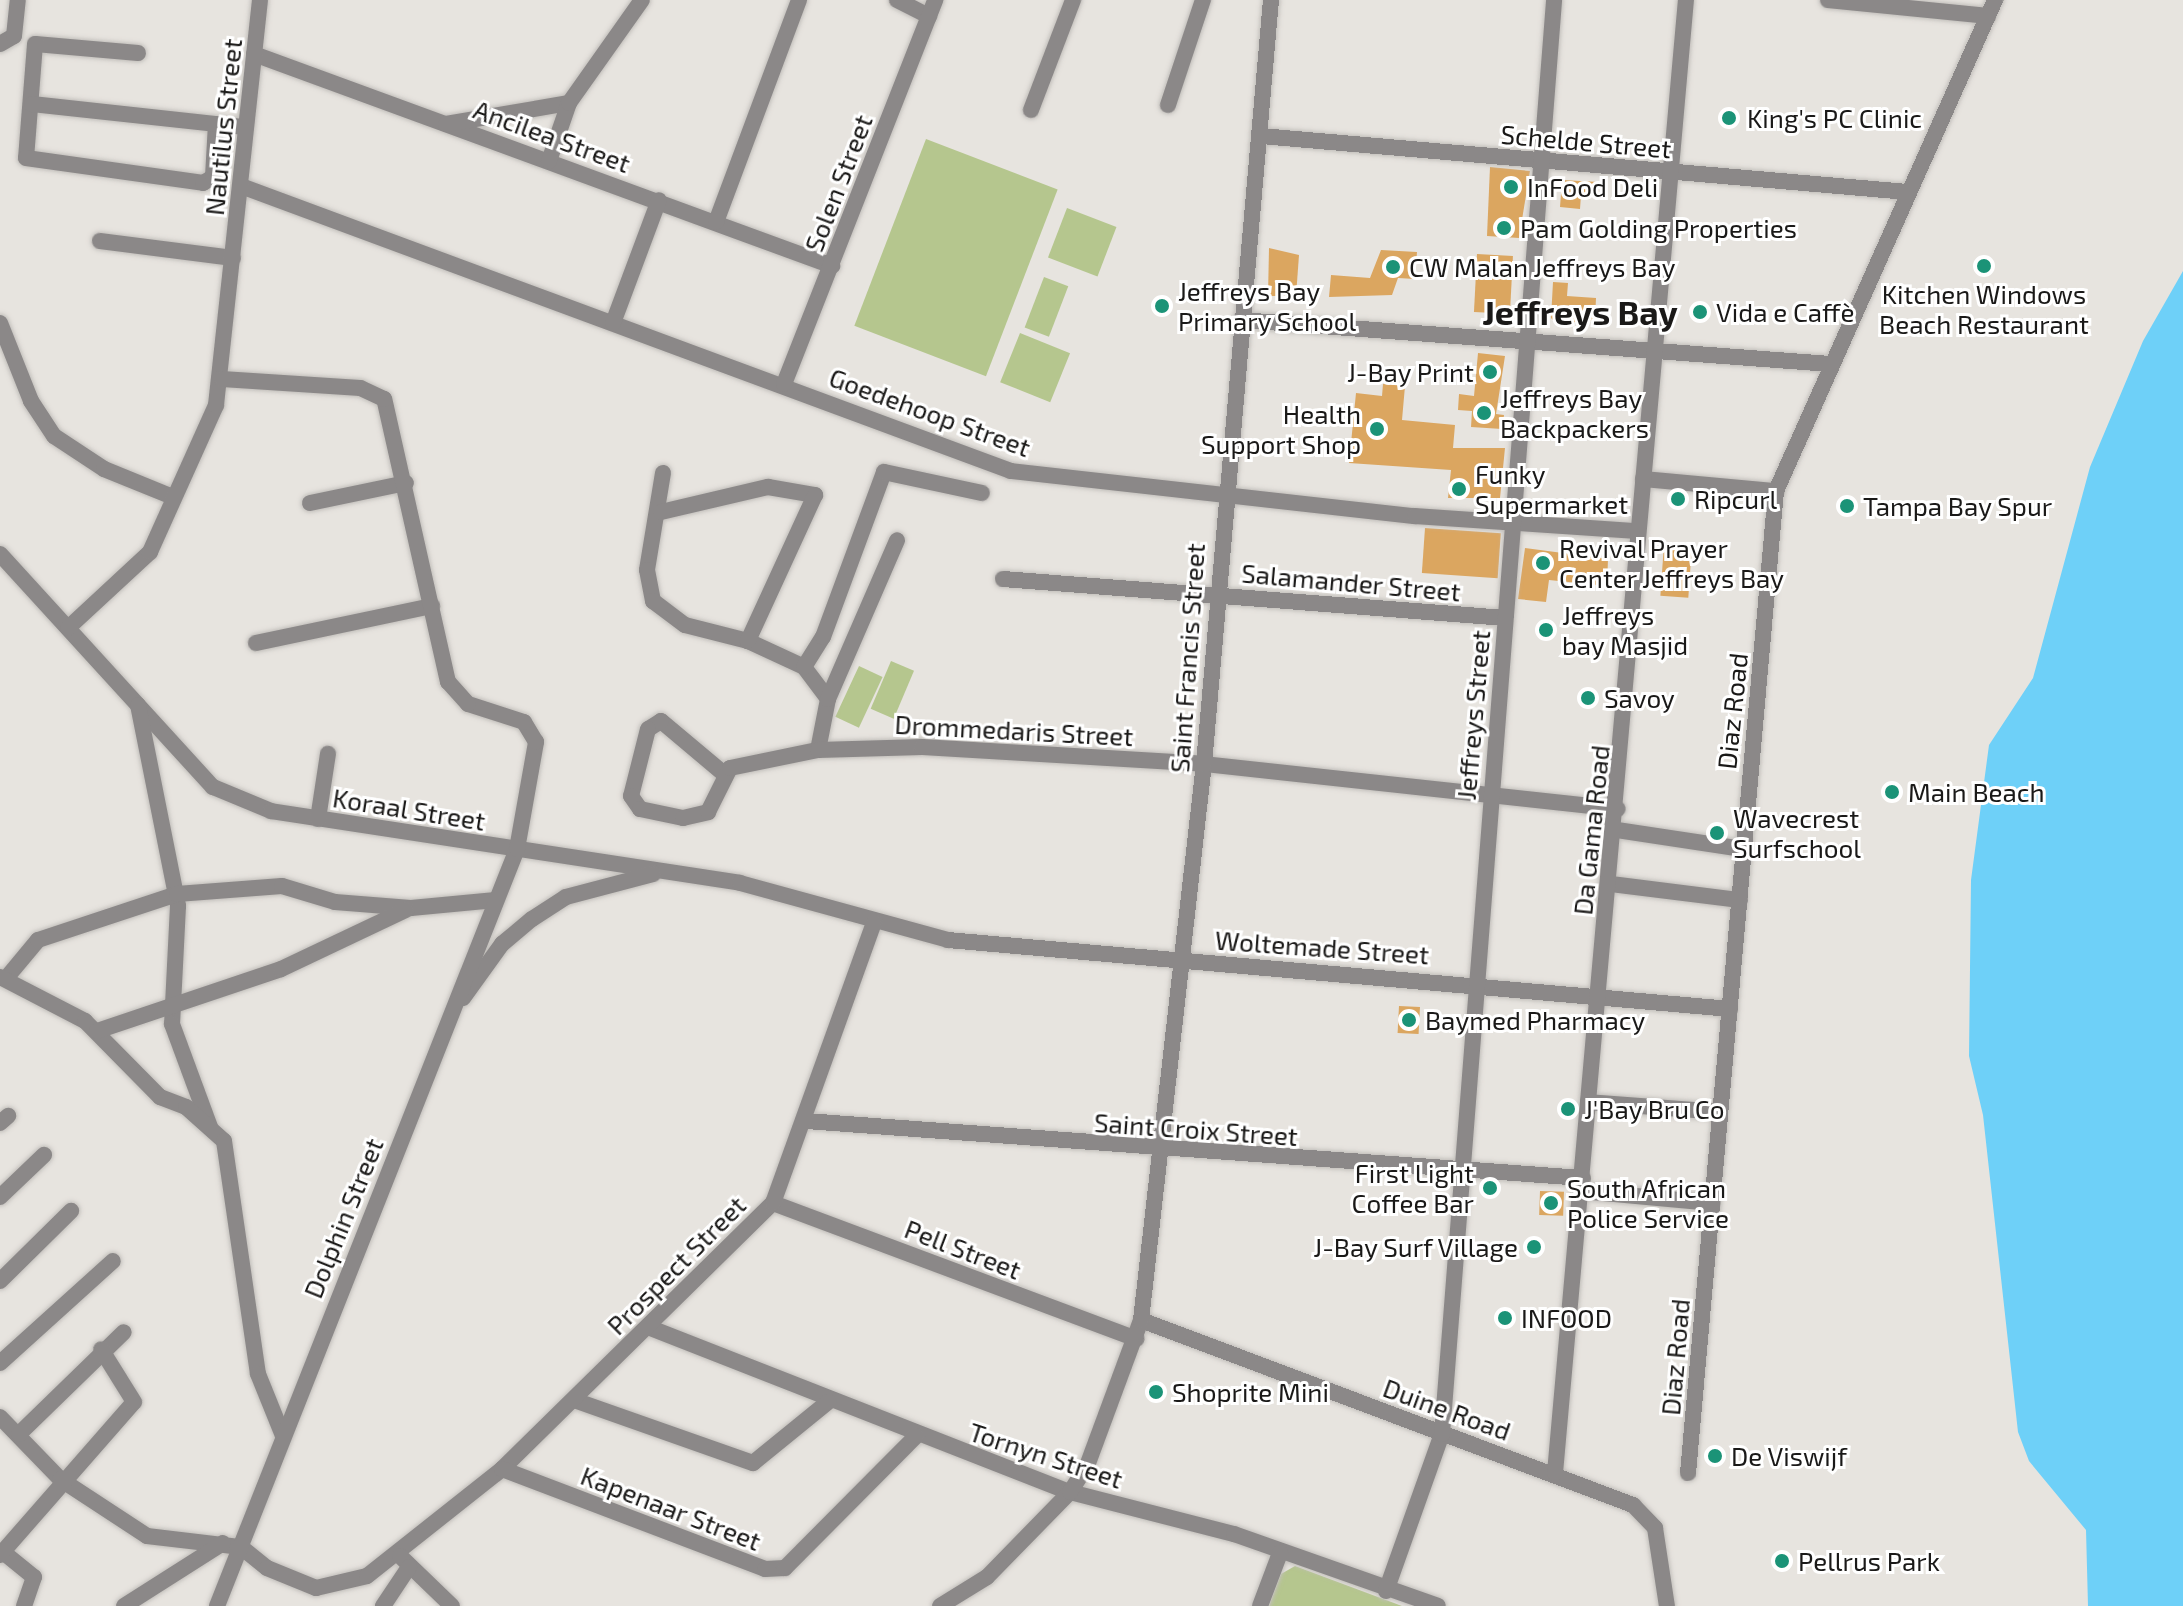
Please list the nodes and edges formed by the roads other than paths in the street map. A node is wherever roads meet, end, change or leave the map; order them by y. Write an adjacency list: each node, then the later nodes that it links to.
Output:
1 (18, 0): 16 (street)
2 (260, 0): 18 (street, Nautilus Street)
3 (642, 0): 19 (street)
4 (799, 0): 33 (street)
5 (897, 0): 14 (street)
6 (1073, 0): 22 (street)
7 (1203, 0): 21 (street)
8 (1271, 0): 26 (street, Saint Francis Street)
9 (1554, 0): 28 (street, Jeffreys Street)
10 (1686, 0): 29 (street, Da Gama Road)
11 (1828, 0): 13 (street)
12 (1995, 0): 15 (street, Diaz Road)
13 (1904, 3): 15 (street)
14 (932, 8): 36 (street, Solen Street)
15 (1988, 16): 31 (street, Diaz Road)
16 (0, 44)
17 (138, 53): 20 (street)
18 (254, 54): 24 (street, Ancilea Street); 25 (street, Nautilus Street)
19 (569, 103): 24 (street); 27 (street)
20 (32, 104): 23 (street); 23 (street)
21 (1168, 105)
22 (1031, 110)
23 (216, 124): 25 (street)
24 (446, 124): 27 (street, Ancilea Street)
25 (245, 127): 30 (street, Nautilus Street)
26 (1261, 136): 28 (street, Schelde Street); 37 (street, Saint Francis Street)
27 (549, 161): 32 (street, Ancilea Street)
28 (1542, 162): 29 (street, Schelde Street); 40 (street, Jeffreys Street)
29 (1669, 172): 31 (street, Schelde Street); 41 (street, Da Gama Road)
30 (241, 186): 35 (street, Nautilus Street); 39 (street, Goedehoop Street)
31 (1908, 192): 42 (street, Diaz Road)
32 (659, 200): 33 (street, Ancilea Street); 39 (street)
33 (716, 222): 36 (street, Ancilea Street)
34 (100, 241): 35 (street)
35 (233, 258): 43 (street, Nautilus Street)
36 (832, 266): 44 (street, Solen Street)
37 (1241, 320): 40 (street); 50 (street, Saint Francis Street)
38 (0, 323): 51 (street)
39 (613, 323): 44 (street, Goedehoop Street)
40 (1526, 339): 41 (street); 54 (street, Jeffreys Street)
41 (1653, 349): 42 (street); 46 (street, Da Gama Road)
42 (1830, 364): 48 (street, Diaz Road)
43 (222, 379): 47 (street); 51 (street, Nautilus Street)
44 (784, 384): 50 (street, Goedehoop Street)
45 (663, 473): 53 (street)
46 (1643, 479): 48 (street); 55 (street, Da Gama Road)
47 (406, 483): 52 (street); 60 (street)
48 (1776, 491): 77 (street, Diaz Road)
49 (982, 493): 65 (street)
50 (1223, 496): 54 (street, Goedehoop Street); 59 (street, Saint Francis Street)
51 (173, 497): 62 (street, Nautilus Street)
52 (310, 503)
53 (661, 512): 63 (street); 63 (street)
54 (1513, 522): 55 (street, Goedehoop Street); 61 (street, Jeffreys Street)
55 (1636, 531): 73 (street, Da Gama Road)
56 (897, 540): 66 (street)
57 (2, 560): 62 (street, Koraal Street)
58 (1003, 579): 59 (street, Salamander Street)
59 (1216, 596): 61 (street, Salamander Street); 70 (street, Saint Francis Street)
60 (432, 606): 64 (street); 76 (street, Dolphin Street)
61 (1505, 618): 72 (street, Jeffreys Street)
62 (68, 628): 67 (street, Koraal Street)
63 (748, 641): 65 (street)
64 (256, 643)
65 (804, 667): 66 (street)
66 (828, 699): 68 (street)
67 (138, 705): 74 (street, Koraal Street); 80 (street)
68 (818, 750): 70 (street, Drommedaris Street); 71 (street, Drommedaris Street)
69 (328, 754): 74 (street)
70 (1204, 764): 72 (street, Drommedaris Street); 86 (street, Saint Francis Street)
71 (723, 773): 71 (street)
72 (1490, 799): 73 (street, Drommedaris Street); 88 (street, Jeffreys Street)
73 (1618, 809): 75 (street, Da Gama Road)
74 (318, 819): 76 (street, Koraal Street)
75 (1617, 830): 77 (street); 79 (street, Da Gama Road)
76 (517, 849): 78 (street, Koraal Street); 81 (street, Dolphin Street)
77 (1743, 849): 82 (street, Diaz Road)
78 (671, 871): 84 (street, Koraal Street); 92 (street)
79 (1611, 884): 82 (street); 89 (street, Da Gama Road)
80 (177, 894): 83 (street); 87 (street); 90 (street)
81 (496, 900): 83 (street); 92 (street, Dolphin Street)
82 (1740, 900): 91 (street, Diaz Road)
83 (411, 908): 90 (street)
84 (874, 923): 85 (street, Koraal Street); 96 (street, Prospect Street)
85 (910, 934): 86 (street, Woltemade Street)
86 (1184, 960): 88 (street, Woltemade Street); 98 (street, Saint Francis Street)
87 (4, 976): 93 (street)
88 (1475, 983): 89 (street, Woltemade Street); 100 (street, Jeffreys Street)
89 (1597, 996): 91 (street, Woltemade Street); 94 (street, Da Gama Road)
90 (172, 1003): 93 (street); 97 (street)
91 (1730, 1009): 95 (street, Diaz Road)
92 (449, 1017): 119 (street, Dolphin Street)
93 (97, 1031): 97 (street)
94 (1588, 1102): 95 (street); 101 (street, Da Gama Road)
95 (1720, 1112): 104 (street, Diaz Road)
96 (806, 1121): 98 (street, Saint Croix Street); 103 (street, Prospect Street)
97 (210, 1127): 119 (street)
98 (1161, 1152): 100 (street, Saint Croix Street); 108 (street, Saint Francis Street)
99 (44, 1155): 102 (street)
100 (1460, 1169): 101 (street, Saint Croix Street); 118 (street, Jeffreys Street)
101 (1582, 1185): 104 (street, Saint Croix Street); 122 (street, Da Gama Road)
102 (0, 1197)
103 (773, 1203): 109 (street, Prospect Street); 111 (street, Pell Street)
104 (1712, 1203): 123 (street, Diaz Road)
105 (71, 1211): 107 (street)
106 (113, 1261): 113 (street)
107 (0, 1281)
108 (1141, 1320): 111 (street, Saint Francis Street); 118 (street, Duine Road)
109 (648, 1327): 114 (street, Prospect Street); 115 (street, Tornyn Street)
110 (124, 1332): 112 (street)
111 (1136, 1339): 125 (street, Saint Francis Street)
112 (101, 1349): 117 (street); 124 (street)
113 (0, 1363)
114 (574, 1400): 115 (street); 121 (street, Prospect Street)
115 (828, 1402): 120 (street, Tornyn Street)
116 (0, 1417): 117 (street)
117 (19, 1434): 124 (street)
118 (1442, 1434): 122 (street, Duine Road); 131 (street, Jeffreys Street)
119 (283, 1436): 127 (street, Dolphin Street)
120 (916, 1436): 121 (street, Kapenaar Street); 125 (street, Tornyn Street)
121 (502, 1469): 130 (street, Prospect Street)
122 (1555, 1473): 141 (street, Duine Road)
123 (1688, 1473)
124 (60, 1479): 126 (street); 128 (street)
125 (1070, 1492): 129 (street, Tornyn Street); 132 (street)
126 (223, 1543): 127 (street); 135 (street)
127 (241, 1547): 130 (street); 136 (street, Dolphin Street)
128 (2, 1553): 134 (street)
129 (1280, 1553): 131 (street, Tornyn Street); 139 (street)
130 (405, 1561): 133 (street); 137 (street)
131 (1386, 1591): 140 (street, Tornyn Street)
132 (968, 1600): 138 (street)
133 (379, 1605)
134 (24, 1606)
135 (124, 1606)
136 (217, 1606)
137 (452, 1606)
138 (940, 1606)
139 (1260, 1606)
140 (1438, 1606)
141 (1667, 1606)

